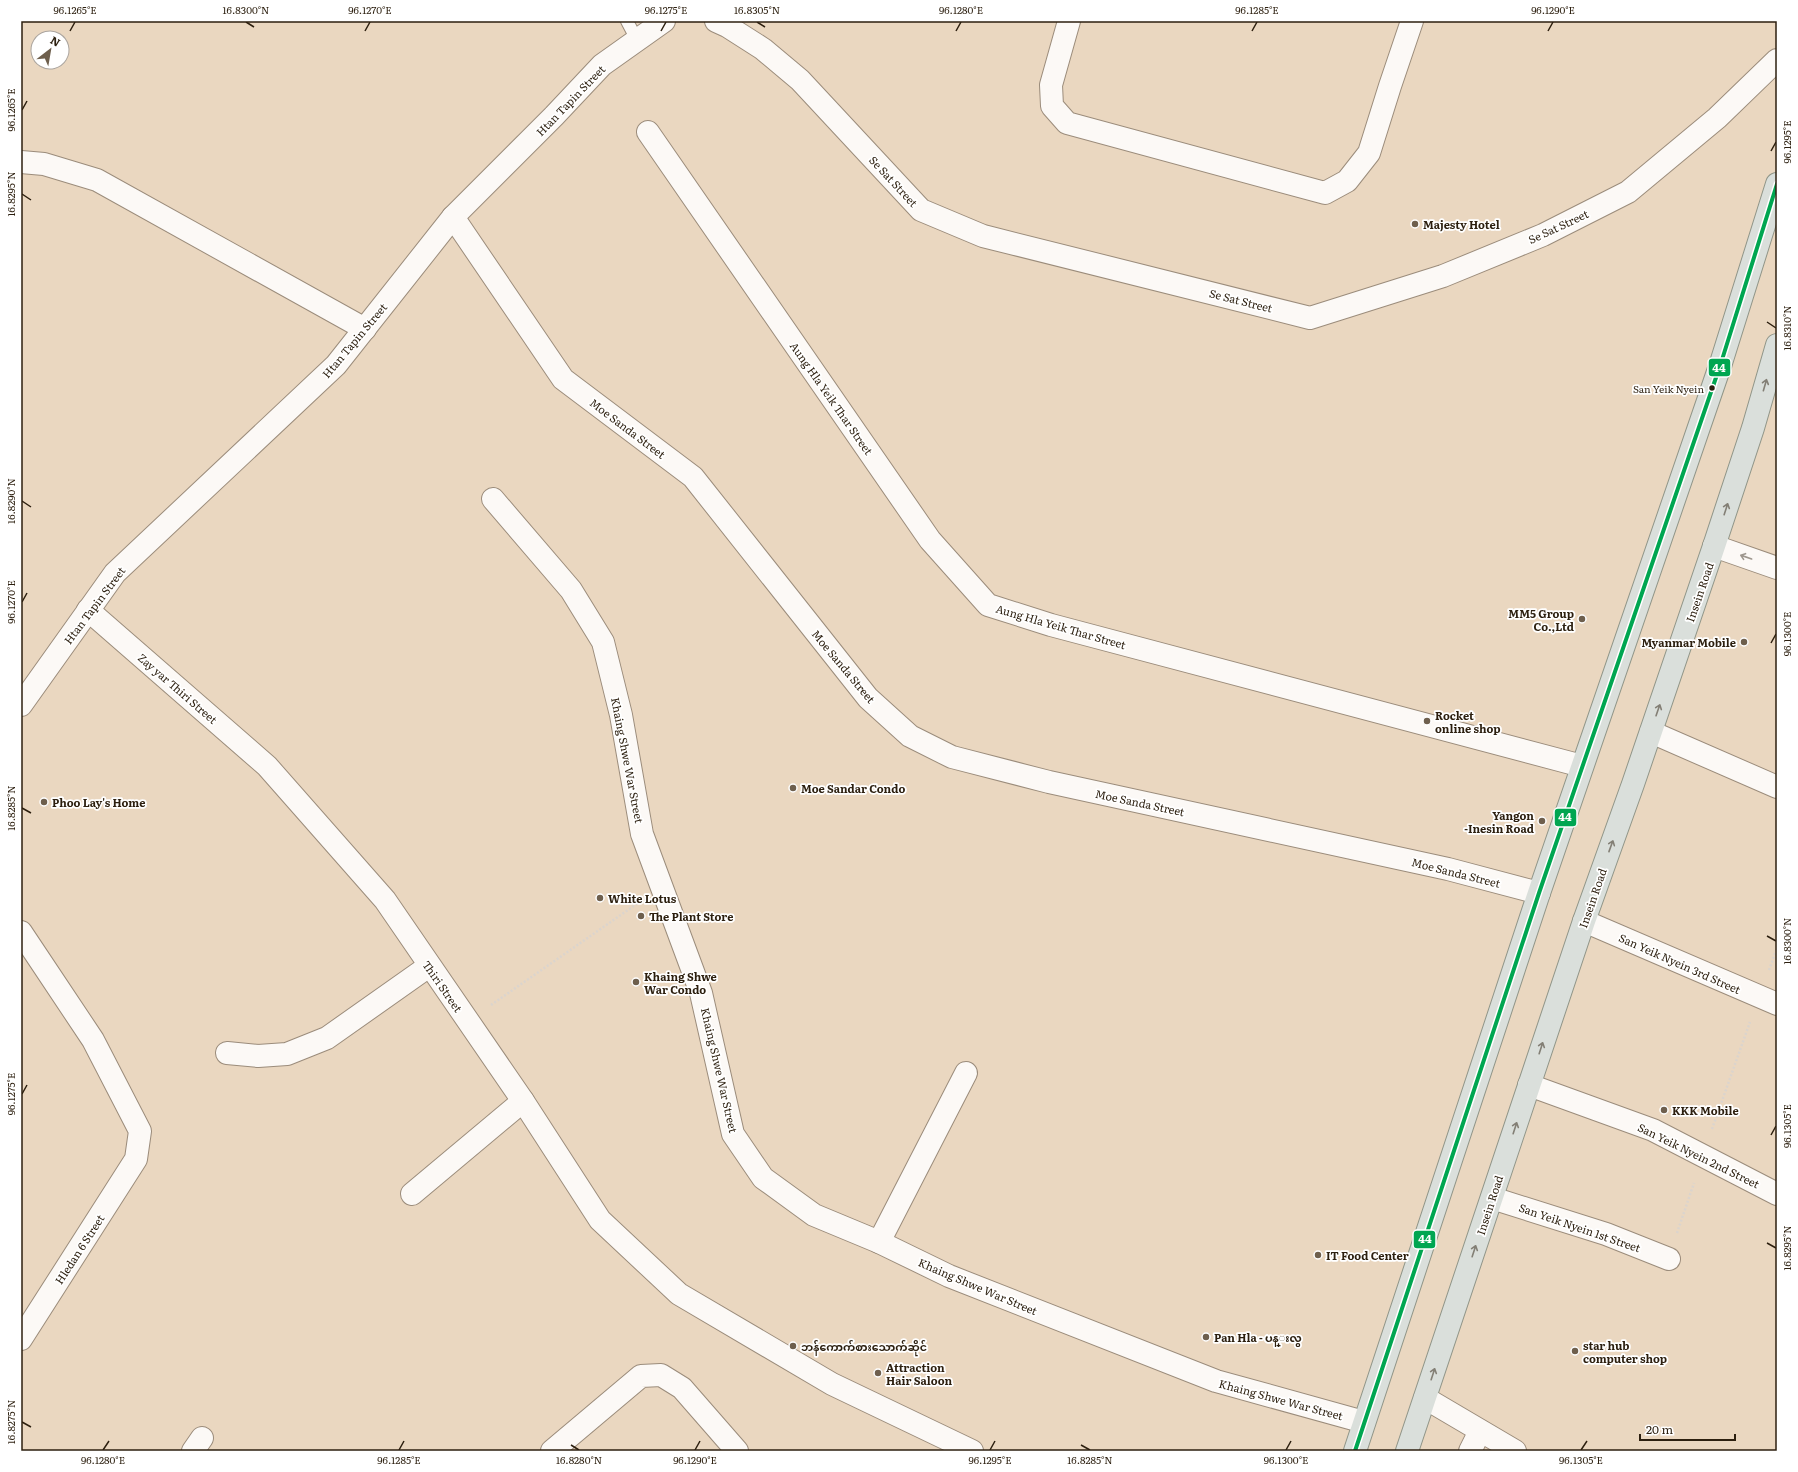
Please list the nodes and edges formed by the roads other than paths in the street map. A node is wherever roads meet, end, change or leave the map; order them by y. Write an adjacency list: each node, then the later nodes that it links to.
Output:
1 (627, 21): 6 (lane)
2 (664, 21): 6 (street, Htan Tapin Street)
3 (716, 21): 7 (street, Se Sat Street)
4 (1069, 21): 5 (street)
5 (1412, 21)
6 (637, 40): 11 (street, Htan Tapin Street)
7 (1777, 60)
8 (648, 132): 21 (street, Aung Hla Yeik Thar Street)
9 (21, 162): 12 (street)
10 (1777, 184): 21 (main road)
11 (453, 217): 12 (street, Htan Tapin Street); 23 (street, Moe Sanda Street)
12 (365, 329): 17 (street, Htan Tapin Street)
13 (1777, 345): 15 (main road, Insein Road, one-way to 13)
14 (493, 499): 35 (street, Khaing Shwe War Street)
15 (1714, 546): 16 (street, one-way to 15); 19 (main road, Insein Road, one-way to 15)
16 (1777, 568)
17 (88, 610): 18 (street, Htan Tapin Street); 20 (street, Zay yar Thiri Street)
18 (21, 705)
19 (1651, 732): 22 (street); 24 (main road, Insein Road, one-way to 19)
20 (267, 766): 26 (street, Thiri Street)
21 (1582, 766): 23 (main road)
22 (1777, 787)
23 (1539, 893): 39 (main road)
24 (1584, 920): 27 (street, San Yeik Nyein 3rd Street); 30 (main road, Insein Road, one-way to 24)
25 (21, 933): 37 (street, Hledan 6 Street)
26 (429, 966): 28 (street); 31 (street, Thiri Street)
27 (1768, 1001)
28 (226, 1053)
29 (966, 1073): 35 (street)
30 (1529, 1085): 33 (street, San Yeik Nyein 2nd Street); 34 (main road, Insein Road, one-way to 30)
31 (523, 1101): 32 (street); 43 (street, Thiri Street)
32 (412, 1194)
33 (1777, 1194)
34 (1492, 1198): 36 (street, San Yeik Nyein 1st Street); 38 (main road, Insein Road, one-way to 34)
35 (879, 1242): 39 (street, Khaing Shwe War Street)
36 (1669, 1259)
37 (21, 1339)
38 (1425, 1398): 40 (street); 45 (main road, Insein Road)
39 (1364, 1422): 44 (main road)
40 (1480, 1431): 46 (street); 47 (street)
41 (552, 1451): 42 (street)
42 (737, 1451)
43 (972, 1451)
44 (1355, 1451)
45 (1407, 1451)
46 (1470, 1451)
47 (1515, 1451)

